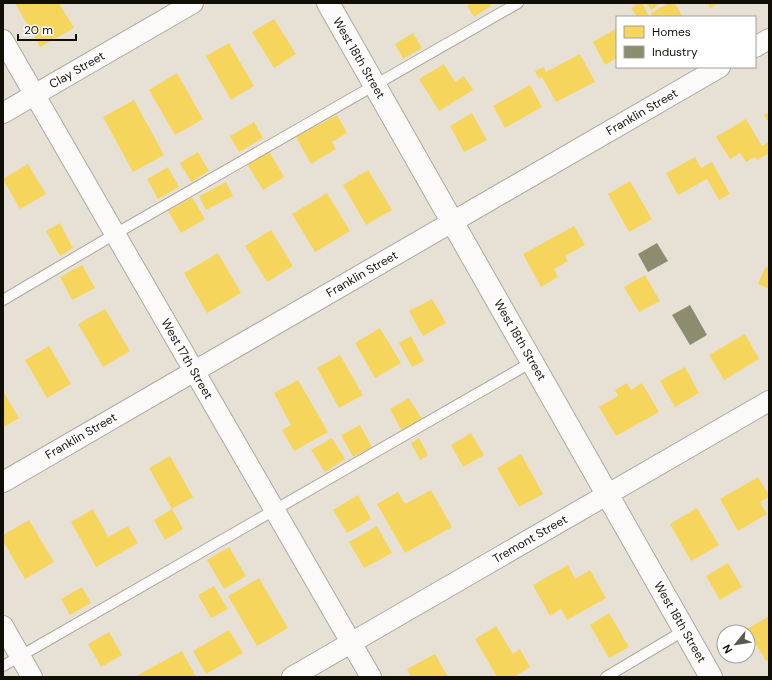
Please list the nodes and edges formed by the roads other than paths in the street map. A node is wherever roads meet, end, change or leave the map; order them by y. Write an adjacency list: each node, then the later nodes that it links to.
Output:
1 (193, 3): 9 (street, Clay Street)
2 (328, 3): 8 (main road, West 18th Street)
3 (518, 3): 8 (lane)
4 (769, 39): 6 (street)
5 (3, 40): 9 (street, West 17th Street)
6 (756, 46)
7 (718, 68): 11 (street, Franklin Street)
8 (375, 85): 11 (main road, West 18th Street); 12 (lane)
9 (34, 95): 10 (street, Clay Street); 12 (street, West 17th Street)
10 (3, 113)
11 (452, 222): 14 (main road, West 18th Street); 15 (street, Franklin Street)
12 (115, 234): 13 (lane); 15 (street, West 17th Street)
13 (3, 300)
14 (532, 362): 18 (main road, West 18th Street); 19 (lane)
15 (194, 371): 17 (street, Franklin Street); 19 (street, West 17th Street)
16 (769, 401): 18 (street, Tremont Street)
17 (3, 482)
18 (607, 495): 21 (main road, West 18th Street); 22 (street, Tremont Street)
19 (275, 510): 22 (street, West 17th Street); 23 (lane)
20 (3, 626): 23 (street)
21 (685, 630): 28 (lane); 29 (main road, West 18th Street)
22 (351, 643): 26 (street, Tremont Street); 27 (street, West 17th Street)
23 (20, 656): 24 (lane); 25 (street)
24 (3, 666)
25 (32, 677)
26 (292, 677)
27 (371, 677)
28 (606, 677)
29 (711, 677)

